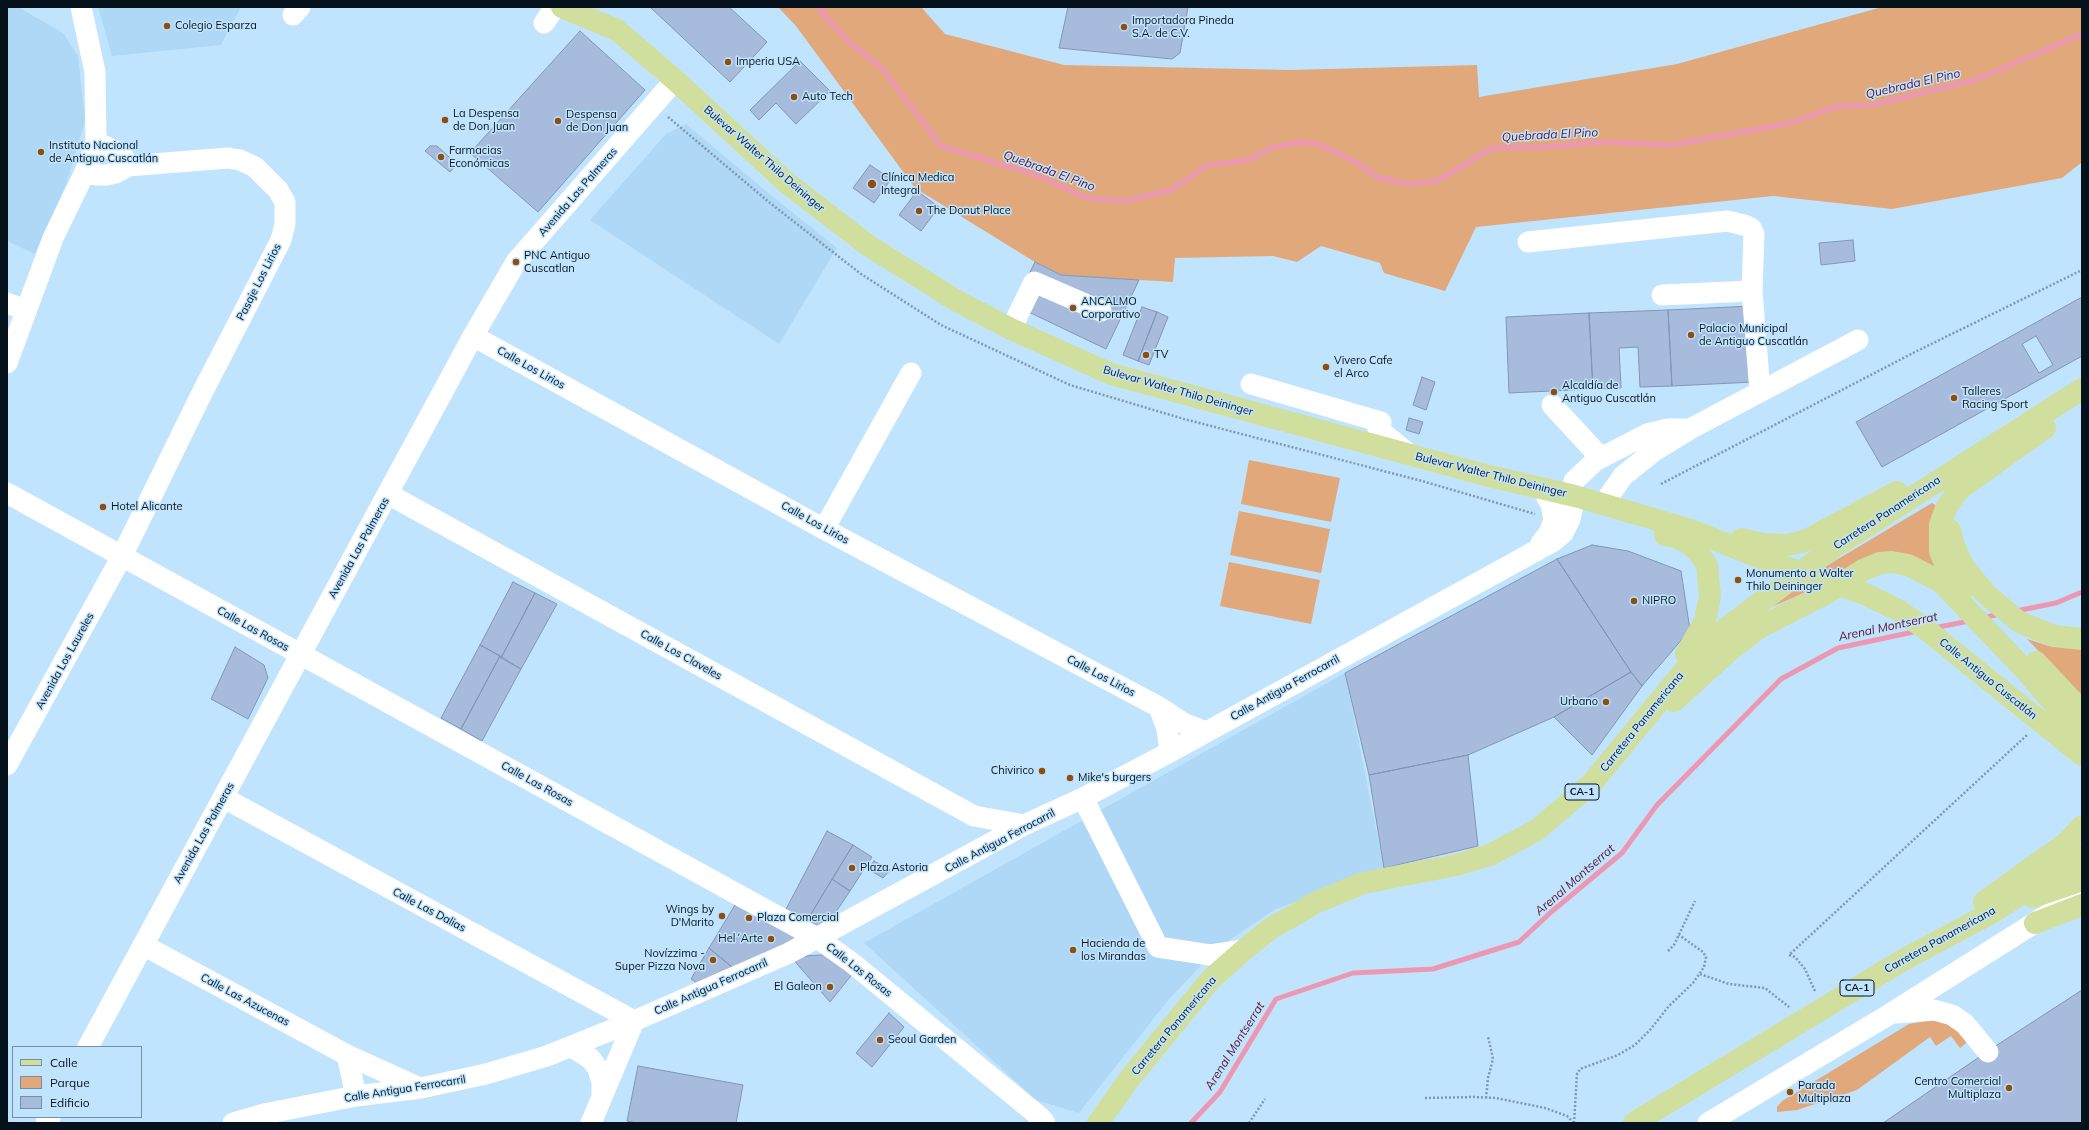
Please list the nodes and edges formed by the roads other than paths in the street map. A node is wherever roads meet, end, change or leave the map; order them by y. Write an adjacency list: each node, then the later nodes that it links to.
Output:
1 (81, 7): 6 (street)
2 (562, 7): 4 (main road, Bulevar Walter Thilo Deininger)
3 (603, 7): 4 (main road, Bulevar Walter Thilo Deininger)
4 (617, 30): 5 (main road, Bulevar Walter Thilo Deininger)
5 (675, 80): 14 (main road, Bulevar Walter Thilo Deininger); 15 (street, Avenida Las Palmeras)
6 (96, 142): 7 (street); 8 (street)
7 (128, 166): 8 (street, Pasaje Los Lirios); 38 (street, Pasaje Los Lirios)
8 (85, 172): 12 (street)
9 (1528, 242): 10 (street)
10 (1752, 291): 11 (street); 21 (street)
11 (1662, 296)
12 (16, 307): 17 (street)
13 (1101, 311): 14 (street)
14 (1011, 329): 26 (main road, Bulevar Walter Thilo Deininger)
15 (473, 336): 31 (street, Avenida Las Palmeras); 35 (street, Calle Los Lirios)
16 (1858, 340): 21 (street)
17 (7, 363)
18 (911, 373): 35 (street)
19 (1251, 384): 26 (street)
20 (2082, 389): 24 (main road, Carretera Panamericana / CA-1)
21 (1760, 392): 25 (street)
22 (2082, 401): 39 (main road)
23 (1552, 405): 27 (street)
24 (2047, 410): 33 (main road); 47 (main road, Carretera Panamericana / CA-1)
25 (1646, 445): 27 (street); 33 (street)
26 (1410, 455): 28 (main road, Bulevar Walter Thilo Deininger)
27 (1601, 458): 32 (street)
28 (1489, 476): 29 (main road, Bulevar Walter Thilo Deininger); 32 (main road)
29 (1527, 486): 32 (main road, Bulevar Walter Thilo Deininger); 33 (main road); 34 (main road)
30 (7, 493): 38 (street, Calle Las Rosas)
31 (388, 494): 42 (street, Avenida Las Palmeras); 54 (street, Calle Los Claveles)
32 (1574, 495): 33 (main road); 34 (main road); 36 (main road, Bulevar Walter Thilo Deininger); 37 (street, Calle Antigua Ferrocarril); 47 (main road)
33 (1609, 496)
34 (1547, 498): 37 (street, Calle Antigua Ferrocarril)
35 (824, 529): 43 (street, Calle Los Lirios)
36 (1691, 530): 49 (main road, Calle Antiguo Cuscatlán)
37 (1534, 551): 45 (street, Calle Antigua Ferrocarril)
38 (122, 556): 42 (street, Calle Las Rosas); 50 (street, Avenida Los Laureles)
39 (1977, 602): 40 (main road); 46 (main road); 51 (main road)
40 (2015, 630): 41 (main road); 44 (main road)
41 (2082, 639)
42 (300, 654): 52 (street, Avenida Las Palmeras); 64 (street, Calle Las Rosas)
43 (1159, 707): 45 (street, Calle Los Lirios); 48 (street)
44 (2082, 711)
45 (1206, 732): 48 (street, Calle Antigua Ferrocarril)
46 (2082, 737)
47 (1619, 749): 51 (main road, Carretera Panamericana / CA-1)
48 (1170, 752): 53 (street, Calle Antigua Ferrocarril)
49 (2082, 755)
50 (7, 764)
51 (1592, 783): 66 (main road, Carretera Panamericana / CA-1)
52 (224, 798): 65 (street, Avenida Las Palmeras); 69 (street, Calle Las Dalias)
53 (1083, 798): 55 (street, Calle Antigua Ferrocarril); 66 (street)
54 (974, 816): 55 (street, Calle Los Claveles); 57 (street)
55 (1024, 825): 57 (street, Calle Antigua Ferrocarril)
56 (2082, 826): 67 (main road)
57 (983, 849): 64 (street, Calle Antigua Ferrocarril)
58 (2082, 856): 62 (main road, Carretera Panamericana / CA-1)
59 (2082, 880): 62 (main road)
60 (2082, 893): 63 (street)
61 (2082, 905): 63 (main road)
62 (1993, 912): 67 (main road, Carretera Panamericana / CA-1)
63 (2035, 923): 68 (street)
64 (817, 938): 69 (street, Calle Antigua Ferrocarril); 78 (street, Calle Las Rosas)
65 (143, 945): 70 (street, Avenida Las Palmeras); 73 (street, Calle Las Azucenas)
66 (1244, 950): 82 (main road, Carretera Panamericana / CA-1)
67 (1903, 960): 83 (main road, Carretera Panamericana / CA-1)
68 (1890, 1014): 72 (street); 77 (street)
69 (634, 1021): 71 (street, Calle Antigua Ferrocarril); 75 (street)
70 (89, 1046)
71 (572, 1047): 74 (street, Calle Antigua Ferrocarril); 75 (street)
72 (1988, 1052)
73 (346, 1055): 74 (street, Calle Las Azucenas); 76 (street)
74 (421, 1088): 76 (street, Calle Antigua Ferrocarril)
75 (602, 1094): 80 (street)
76 (356, 1096): 79 (street, Calle Antigua Ferrocarril)
77 (1727, 1116): 84 (street)
78 (1042, 1120): 81 (street, Calle Las Rosas)
79 (233, 1123)
80 (591, 1123)
81 (1062, 1123)
82 (1098, 1123)
83 (1634, 1123)
84 (1708, 1123)

